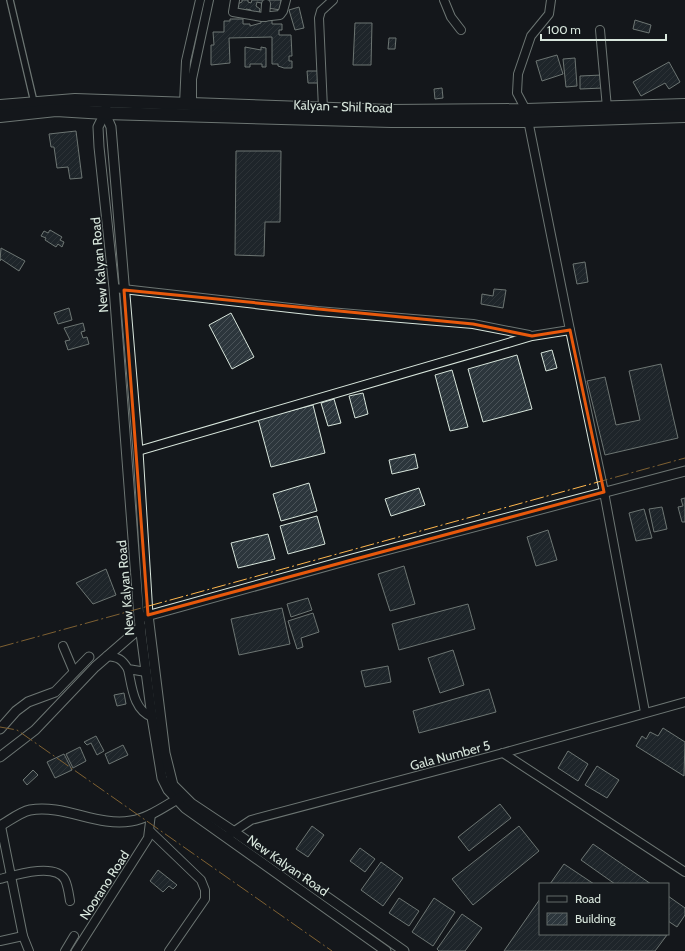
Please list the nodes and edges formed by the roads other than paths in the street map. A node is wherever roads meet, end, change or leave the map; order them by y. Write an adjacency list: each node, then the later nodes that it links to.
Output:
1 (10, 0): 13 (street)
2 (200, 0): 14 (street)
3 (209, 0): 14 (street)
4 (235, 0): 10 (street)
5 (286, 0): 10 (street)
6 (333, 0): 19 (street)
7 (444, 0): 11 (street)
8 (551, 0): 21 (street)
9 (266, 4): 10 (street)
10 (265, 17)
11 (461, 30)
12 (600, 30): 18 (street)
13 (34, 102): 16 (main road, Kalyan - Shil Road); 17 (main road, Kalyan - Shil Road)
14 (188, 104): 17 (main road, Kalyan - Shil Road); 19 (main road, Kalyan - Shil Road)
15 (685, 105): 18 (main road, Kalyan - Shil Road)
16 (0, 106)
17 (106, 107): 20 (main road, Kalyan - Shil Road); 21 (main road, Kalyan - Shil Road); 23 (street, New Kalyan Road); 24 (street, New Kalyan Road)
18 (607, 108): 21 (main road, Kalyan - Shil Road)
19 (323, 109): 21 (main road, Kalyan - Shil Road)
20 (0, 116)
21 (527, 116): 22 (main road, Kalyan - Shil Road); 25 (street)
22 (685, 116)
23 (114, 288): 24 (street); 30 (street, New Kalyan Road)
24 (124, 290): 26 (street); 27 (street, New Kalyan Road)
25 (570, 330): 26 (street); 29 (street)
26 (532, 336): 27 (street)
27 (138, 451): 30 (street, New Kalyan Road)
28 (685, 471): 29 (street)
29 (604, 492): 30 (street); 41 (street)
30 (143, 620): 32 (street, New Kalyan Road); 32 (street, New Kalyan Road); 33 (street)
31 (62, 646): 36 (street)
32 (148, 651): 37 (street, New Kalyan Road); 46 (street, New Kalyan Road)
33 (107, 656): 35 (street); 39 (street)
34 (89, 657): 36 (street)
35 (128, 669): 37 (street); 42 (street)
36 (74, 672): 38 (street)
37 (146, 672): 42 (street, New Kalyan Road)
38 (65, 682): 39 (street); 43 (street)
39 (73, 690): 45 (street)
40 (685, 702): 41 (street, Gala Number 5)
41 (645, 712): 44 (street, Gala Number 5)
42 (152, 717): 46 (street, New Kalyan Road)
43 (0, 729)
44 (503, 753): 50 (street, Gala Number 5); 52 (street)
45 (1, 754)
46 (179, 798): 47 (street); 50 (street); 51 (street, New Kalyan Road)
47 (150, 814): 48 (street); 49 (street)
48 (0, 826): 53 (street)
49 (150, 831): 61 (street, Noorano Road); 62 (street)
50 (233, 831): 51 (street, Gala Number 5); 64 (street)
51 (227, 838): 63 (street, New Kalyan Road)
52 (685, 872)
53 (10, 876): 54 (street); 55 (street); 56 (street)
54 (0, 879)
55 (70, 901)
56 (23, 936): 58 (street); 59 (street)
57 (74, 936): 60 (street)
58 (0, 941)
59 (29, 951)
60 (65, 951)
61 (76, 951)
62 (169, 951)
63 (386, 951)
64 (404, 951)

